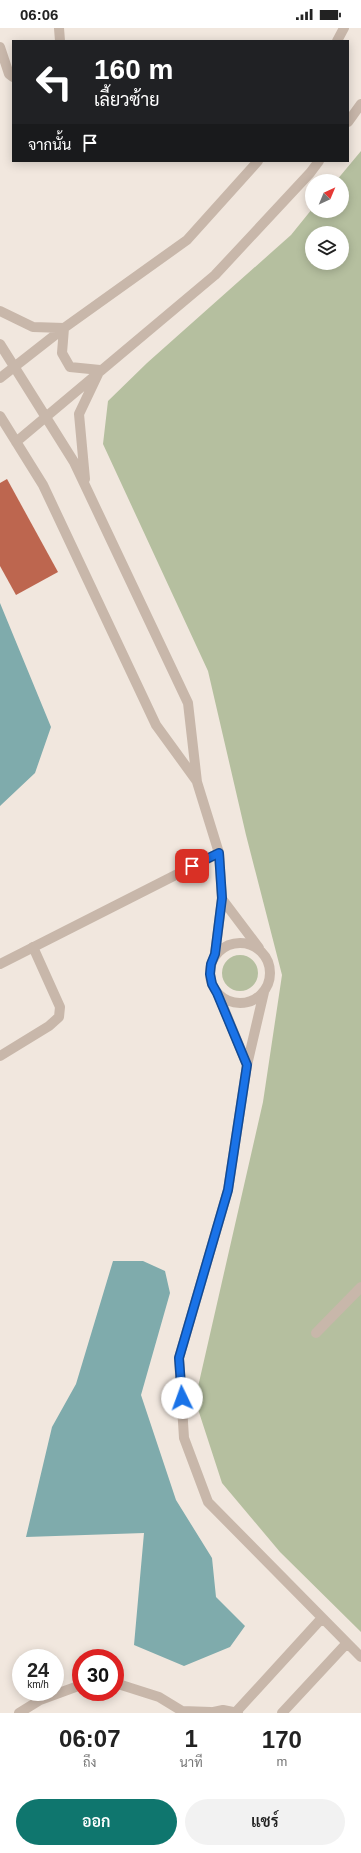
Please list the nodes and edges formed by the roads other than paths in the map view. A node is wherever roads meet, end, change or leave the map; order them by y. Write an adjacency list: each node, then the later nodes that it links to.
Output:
1 (59, 28): 3 (street)
2 (344, 28): 4 (street)
3 (60, 40)
4 (338, 40)
5 (0, 47): 6 (street)
6 (12, 76)
7 (361, 104): 8 (street)
8 (349, 121)
9 (257, 162): 12 (street)
10 (319, 162): 15 (street)
11 (0, 311): 12 (street)
12 (64, 328): 14 (street); 15 (street)
13 (0, 344): 14 (street)
14 (14, 366): 16 (street); 18 (street)
15 (100, 370): 18 (street); 20 (street)
16 (0, 378)
17 (0, 416): 19 (street)
18 (46, 418): 19 (street); 20 (street)
19 (16, 442): 21 (street)
20 (86, 488): 21 (street)
21 (197, 782): 22 (street)
22 (219, 853): 23 (street); 24 (street)
23 (222, 898): 25 (street); 26 (street)
24 (32, 947): 27 (street); 30 (street)
25 (263, 952): 26 (street); 28 (street)
26 (215, 954): 29 (street)
27 (0, 964)
28 (264, 992): 29 (street); 31 (street)
29 (217, 993): 31 (street)
30 (0, 1056)
31 (247, 1065): 34 (street)
32 (361, 1287): 33 (street)
33 (316, 1333)
34 (322, 1618): 35 (street); 40 (street)
35 (347, 1643): 36 (street); 43 (street)
36 (361, 1657)
37 (124, 1687): 39 (street)
38 (72, 1688): 41 (street)
39 (183, 1712): 42 (street)
40 (237, 1712): 42 (street)
41 (19, 1713)
42 (210, 1713)
43 (282, 1713)

